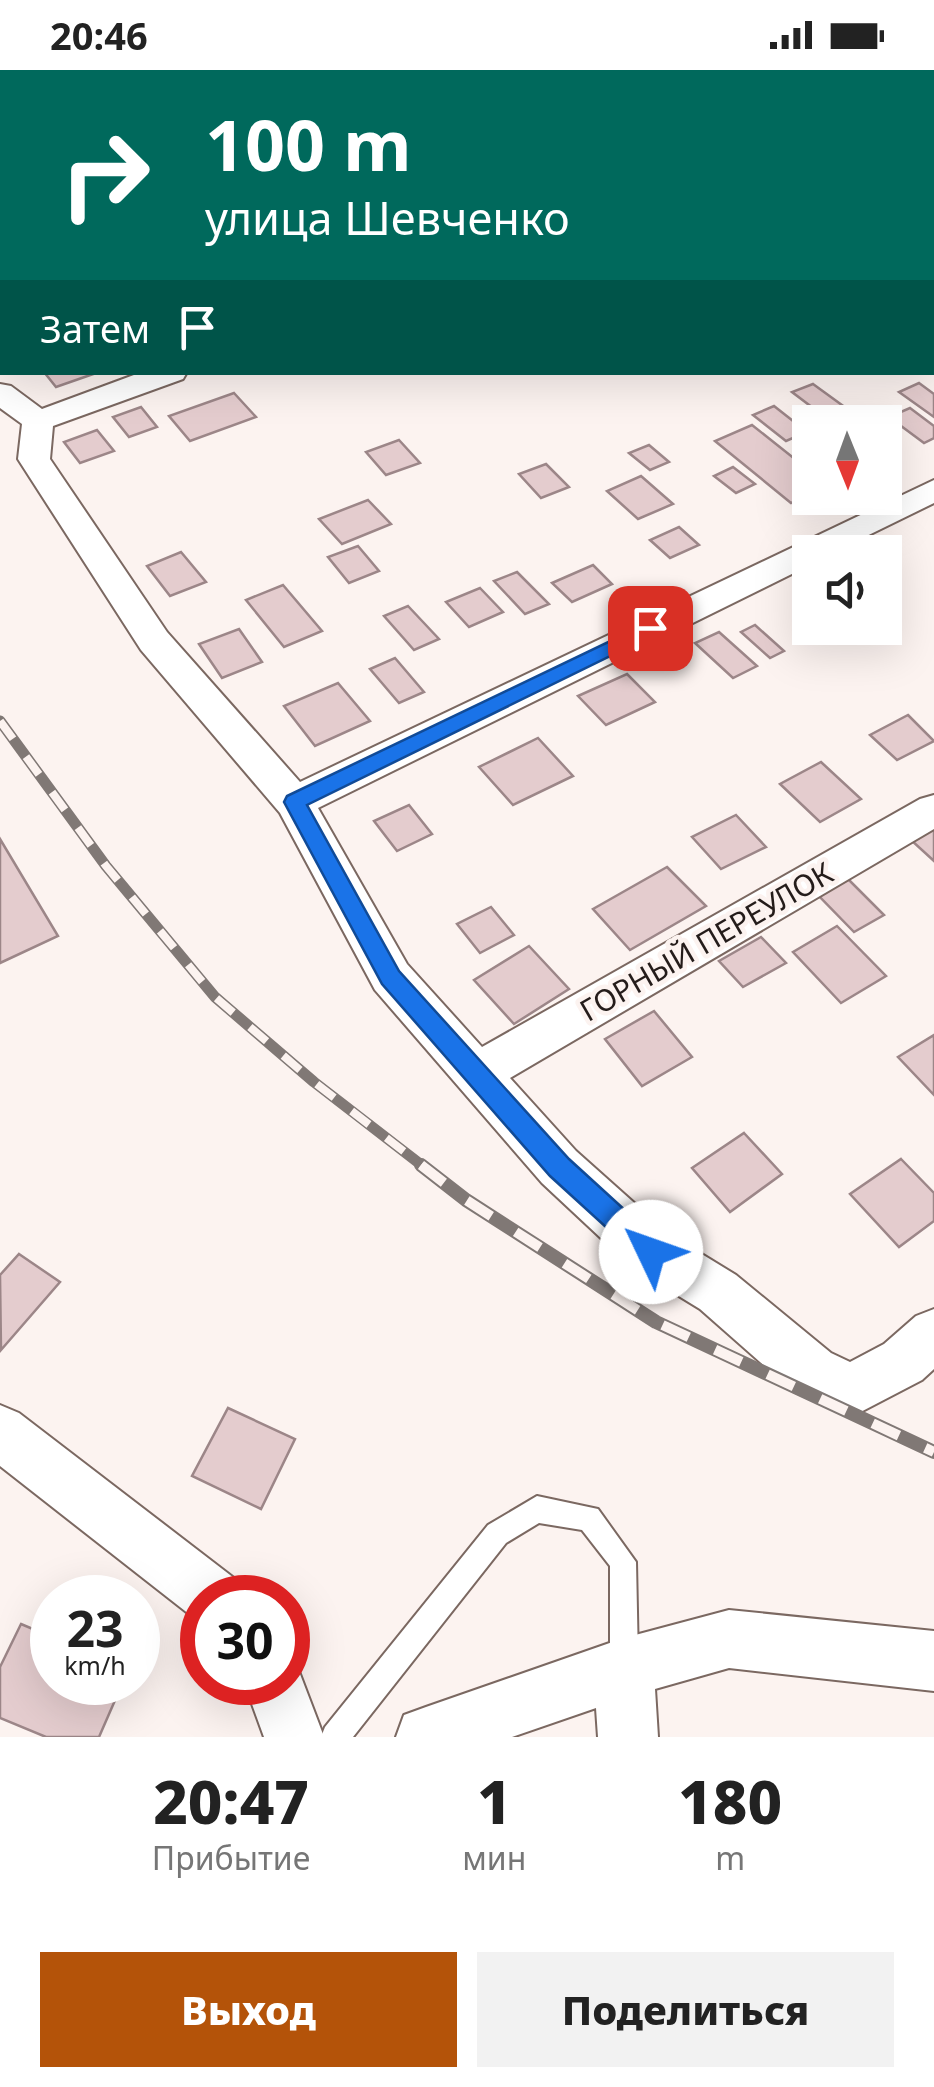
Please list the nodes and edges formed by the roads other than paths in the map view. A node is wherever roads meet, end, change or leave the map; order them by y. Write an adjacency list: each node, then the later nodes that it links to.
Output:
1 (164, 375): 3 (street)
2 (0, 393): 3 (street)
3 (38, 421): 5 (street)
4 (934, 490): 5 (street)
5 (294, 802): 7 (street)
6 (934, 810): 7 (street, ГОРНЫЙ ПЕРЕУЛОК)
7 (478, 1073): 8 (street)
8 (934, 1334)
9 (0, 1432): 10 (street)
10 (184, 1575)
11 (934, 1661): 12 (street)
12 (624, 1668): 15 (lane); 16 (street); 17 (street)
13 (282, 1705): 14 (street)
14 (294, 1737)
15 (335, 1737)
16 (426, 1737)
17 (628, 1737)

